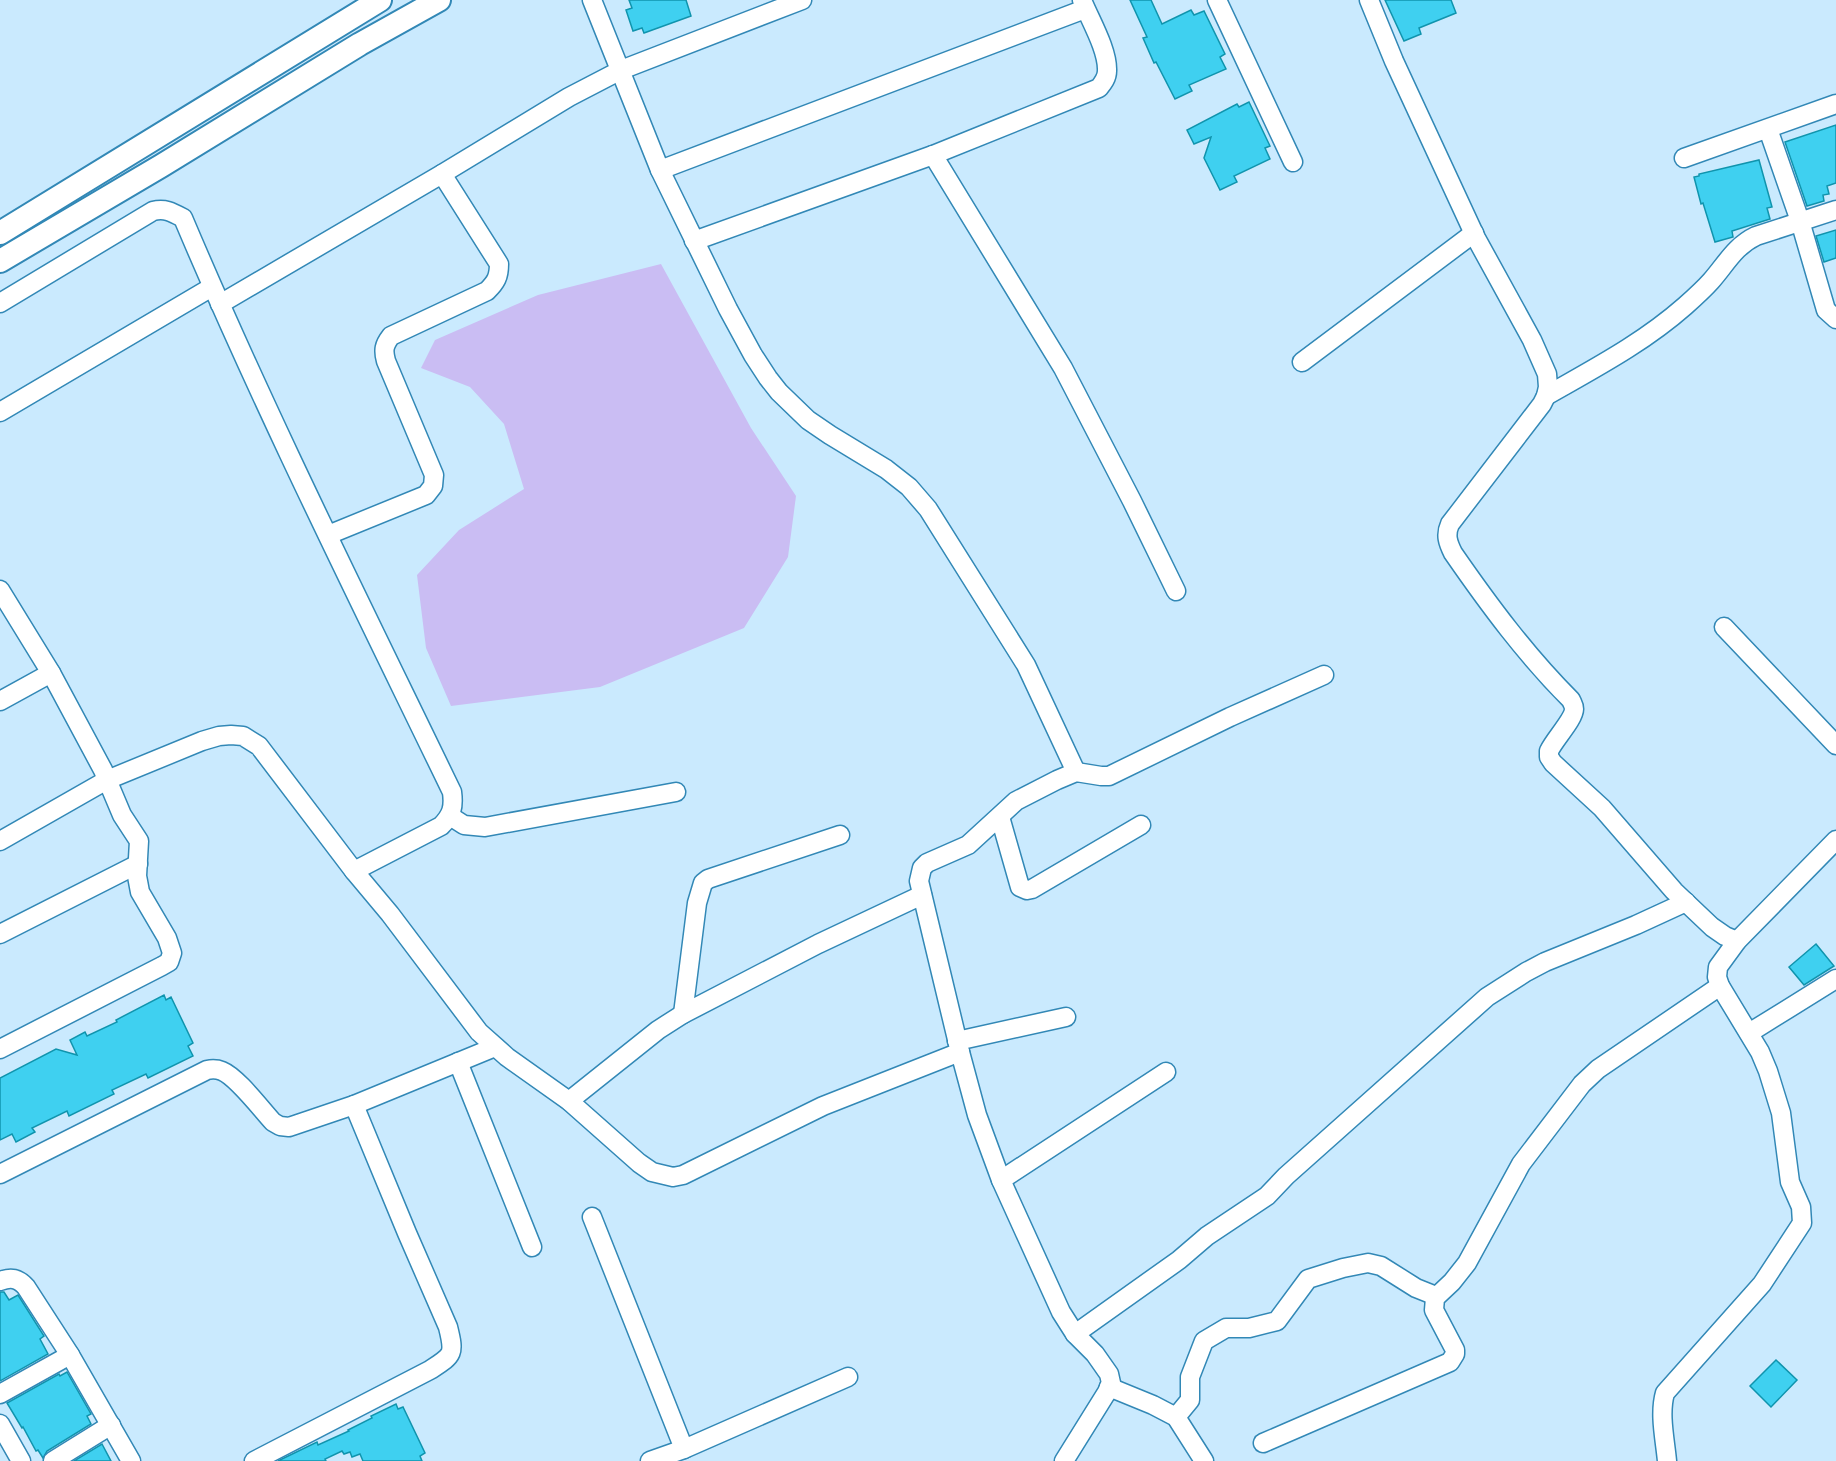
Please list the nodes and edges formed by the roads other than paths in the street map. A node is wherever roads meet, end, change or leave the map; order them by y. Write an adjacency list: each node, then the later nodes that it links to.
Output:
1 (380, 0): 18 (street)
2 (439, 0): 21 (street)
3 (592, 0): 8 (street)
4 (802, 0): 8 (street)
5 (1217, 0): 13 (street)
6 (1369, 0): 19 (street)
7 (1083, 4): 11 (street); 14 (street)
8 (621, 70): 14 (street); 15 (street)
9 (1836, 104): 10 (street)
10 (1768, 129): 12 (street); 17 (street)
11 (933, 155): 20 (street); 31 (street)
12 (1684, 158)
13 (1293, 162)
14 (660, 170): 20 (street)
15 (442, 174): 24 (street); 29 (street)
16 (1836, 210): 17 (street)
17 (1800, 221): 25 (street); 27 (street)
18 (0, 233)
19 (1474, 233): 26 (street); 27 (street)
20 (694, 241): 37 (street)
21 (0, 261)
22 (212, 287): 23 (street); 24 (street); 28 (street)
23 (0, 303)
24 (220, 304): 29 (street)
25 (1836, 319)
26 (1302, 362)
27 (1546, 396): 49 (street)
28 (0, 412)
29 (328, 535): 40 (street)
30 (0, 590): 33 (street)
31 (1176, 591)
32 (1724, 627): 36 (street)
33 (51, 673): 35 (street); 38 (street)
34 (1324, 675): 37 (street)
35 (0, 700)
36 (1836, 745)
37 (1076, 772): 41 (street)
38 (107, 780): 45 (street); 46 (street); 47 (street)
39 (676, 792): 40 (street)
40 (450, 816): 47 (street)
41 (1000, 817): 42 (street); 48 (street)
42 (1141, 825)
43 (840, 835): 54 (street)
44 (1836, 840): 51 (street)
45 (0, 841)
46 (138, 864): 50 (street); 59 (street)
47 (354, 871): 57 (street)
48 (922, 895): 54 (street); 58 (street)
49 (1686, 902): 51 (street); 70 (street)
50 (0, 934)
51 (1737, 941): 53 (street)
52 (1836, 979): 56 (street)
53 (1720, 986): 56 (street); 69 (street)
54 (683, 1014): 62 (street)
55 (1066, 1017): 58 (street)
56 (1749, 1033): 87 (street)
57 (495, 1047): 60 (street); 62 (street)
58 (959, 1047): 62 (street); 65 (street)
59 (0, 1049)
60 (458, 1062): 63 (street); 67 (street)
61 (1166, 1072): 65 (street)
62 (569, 1101)
63 (354, 1105): 64 (street); 83 (street)
64 (0, 1174)
65 (1001, 1180): 70 (street)
66 (592, 1217): 79 (street)
67 (532, 1247)
68 (0, 1281): 71 (street)
69 (1436, 1296): 75 (street); 78 (street)
70 (1075, 1334): 73 (street)
71 (70, 1356): 74 (street); 77 (street)
72 (848, 1377): 79 (street)
73 (1109, 1387): 75 (street); 85 (street)
74 (0, 1394)
75 (1176, 1417): 86 (street)
76 (0, 1424): 80 (street)
77 (111, 1425): 81 (street); 82 (street)
78 (1263, 1443)
79 (684, 1449): 84 (street)
80 (21, 1461)
81 (53, 1461)
82 (131, 1461)
83 (254, 1461)
84 (650, 1461)
85 (1064, 1461)
86 (1204, 1461)
87 (1667, 1461)

